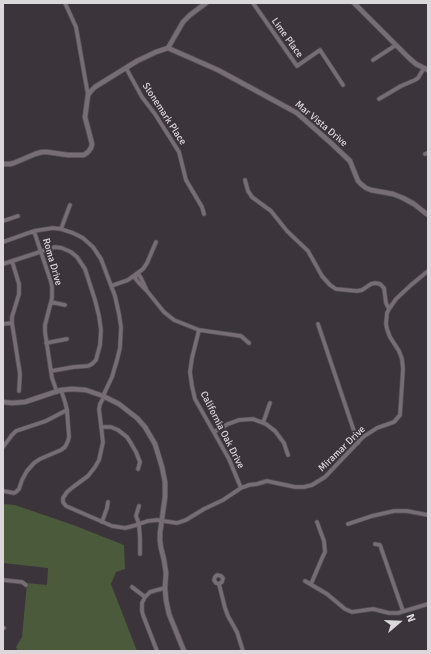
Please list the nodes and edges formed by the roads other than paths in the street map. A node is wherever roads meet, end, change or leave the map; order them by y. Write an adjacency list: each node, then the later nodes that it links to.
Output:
1 (65, 3): 11 (street)
2 (206, 3): 6 (street)
3 (252, 3): 10 (street, Lime Place)
4 (354, 3): 5 (street)
5 (396, 45): 7 (street); 9 (street)
6 (168, 48): 8 (street); 17 (street, Mar Vista Drive)
7 (372, 60)
8 (126, 68): 11 (street); 16 (street, Stonemark Place)
9 (426, 69): 12 (street)
10 (343, 85)
11 (88, 95): 13 (street)
12 (378, 98)
13 (3, 164)
14 (245, 180): 32 (street)
15 (70, 205): 20 (street)
16 (204, 214)
17 (428, 215)
18 (18, 216): 19 (street)
19 (3, 221)
20 (61, 229): 21 (street); 29 (street)
21 (34, 231): 22 (street); 24 (street, Roma Drive)
22 (3, 242)
23 (156, 242): 28 (street)
24 (41, 251): 25 (street); 30 (street, Roma Drive); 40 (street)
25 (12, 261): 26 (street); 33 (street)
26 (3, 264)
27 (428, 271): 32 (street)
28 (137, 275): 29 (street); 36 (street)
29 (111, 286): 43 (street)
30 (51, 302): 31 (street); 38 (street, Roma Drive)
31 (65, 306)
32 (389, 309): 50 (street, Miramar Drive)
33 (12, 323): 34 (street); 41 (street)
34 (3, 324)
35 (318, 324): 50 (street)
36 (199, 330): 39 (street); 49 (street, California Oak Drive)
37 (67, 339): 38 (street)
38 (46, 343): 40 (street, Roma Drive)
39 (249, 343)
40 (51, 371): 42 (street, Roma Drive)
41 (19, 391)
42 (59, 391): 43 (street); 44 (street); 46 (street, Roma Drive)
43 (103, 397): 48 (street); 59 (street)
44 (3, 402)
45 (270, 403): 47 (street)
46 (67, 410): 51 (street); 55 (street, Roma Drive)
47 (263, 423): 49 (street); 52 (street)
48 (102, 427): 53 (street); 60 (street, Miramar Drive)
49 (214, 432): 54 (street, California Oak Drive)
50 (358, 443): 54 (street, Miramar Drive)
51 (3, 447)
52 (288, 455)
53 (138, 469)
54 (241, 488): 59 (street, Miramar Drive)
55 (3, 491)
56 (108, 502): 60 (street)
57 (139, 506): 62 (street)
58 (428, 515): 63 (street)
59 (162, 521): 62 (street, Miramar Drive); 72 (street)
60 (102, 522): 62 (street, Miramar Drive)
61 (317, 522): 69 (street)
62 (138, 524): 65 (street)
63 (348, 524)
64 (375, 544): 75 (street)
65 (140, 554)
66 (3, 580): 70 (street)
67 (305, 581): 69 (street)
68 (219, 584): 78 (street)
69 (311, 584): 75 (street)
70 (26, 585)
71 (132, 587): 73 (street)
72 (165, 588): 73 (street); 77 (street)
73 (145, 597): 76 (street)
74 (428, 604): 75 (street)
75 (403, 611)
76 (157, 651)
77 (184, 651)
78 (243, 651)

